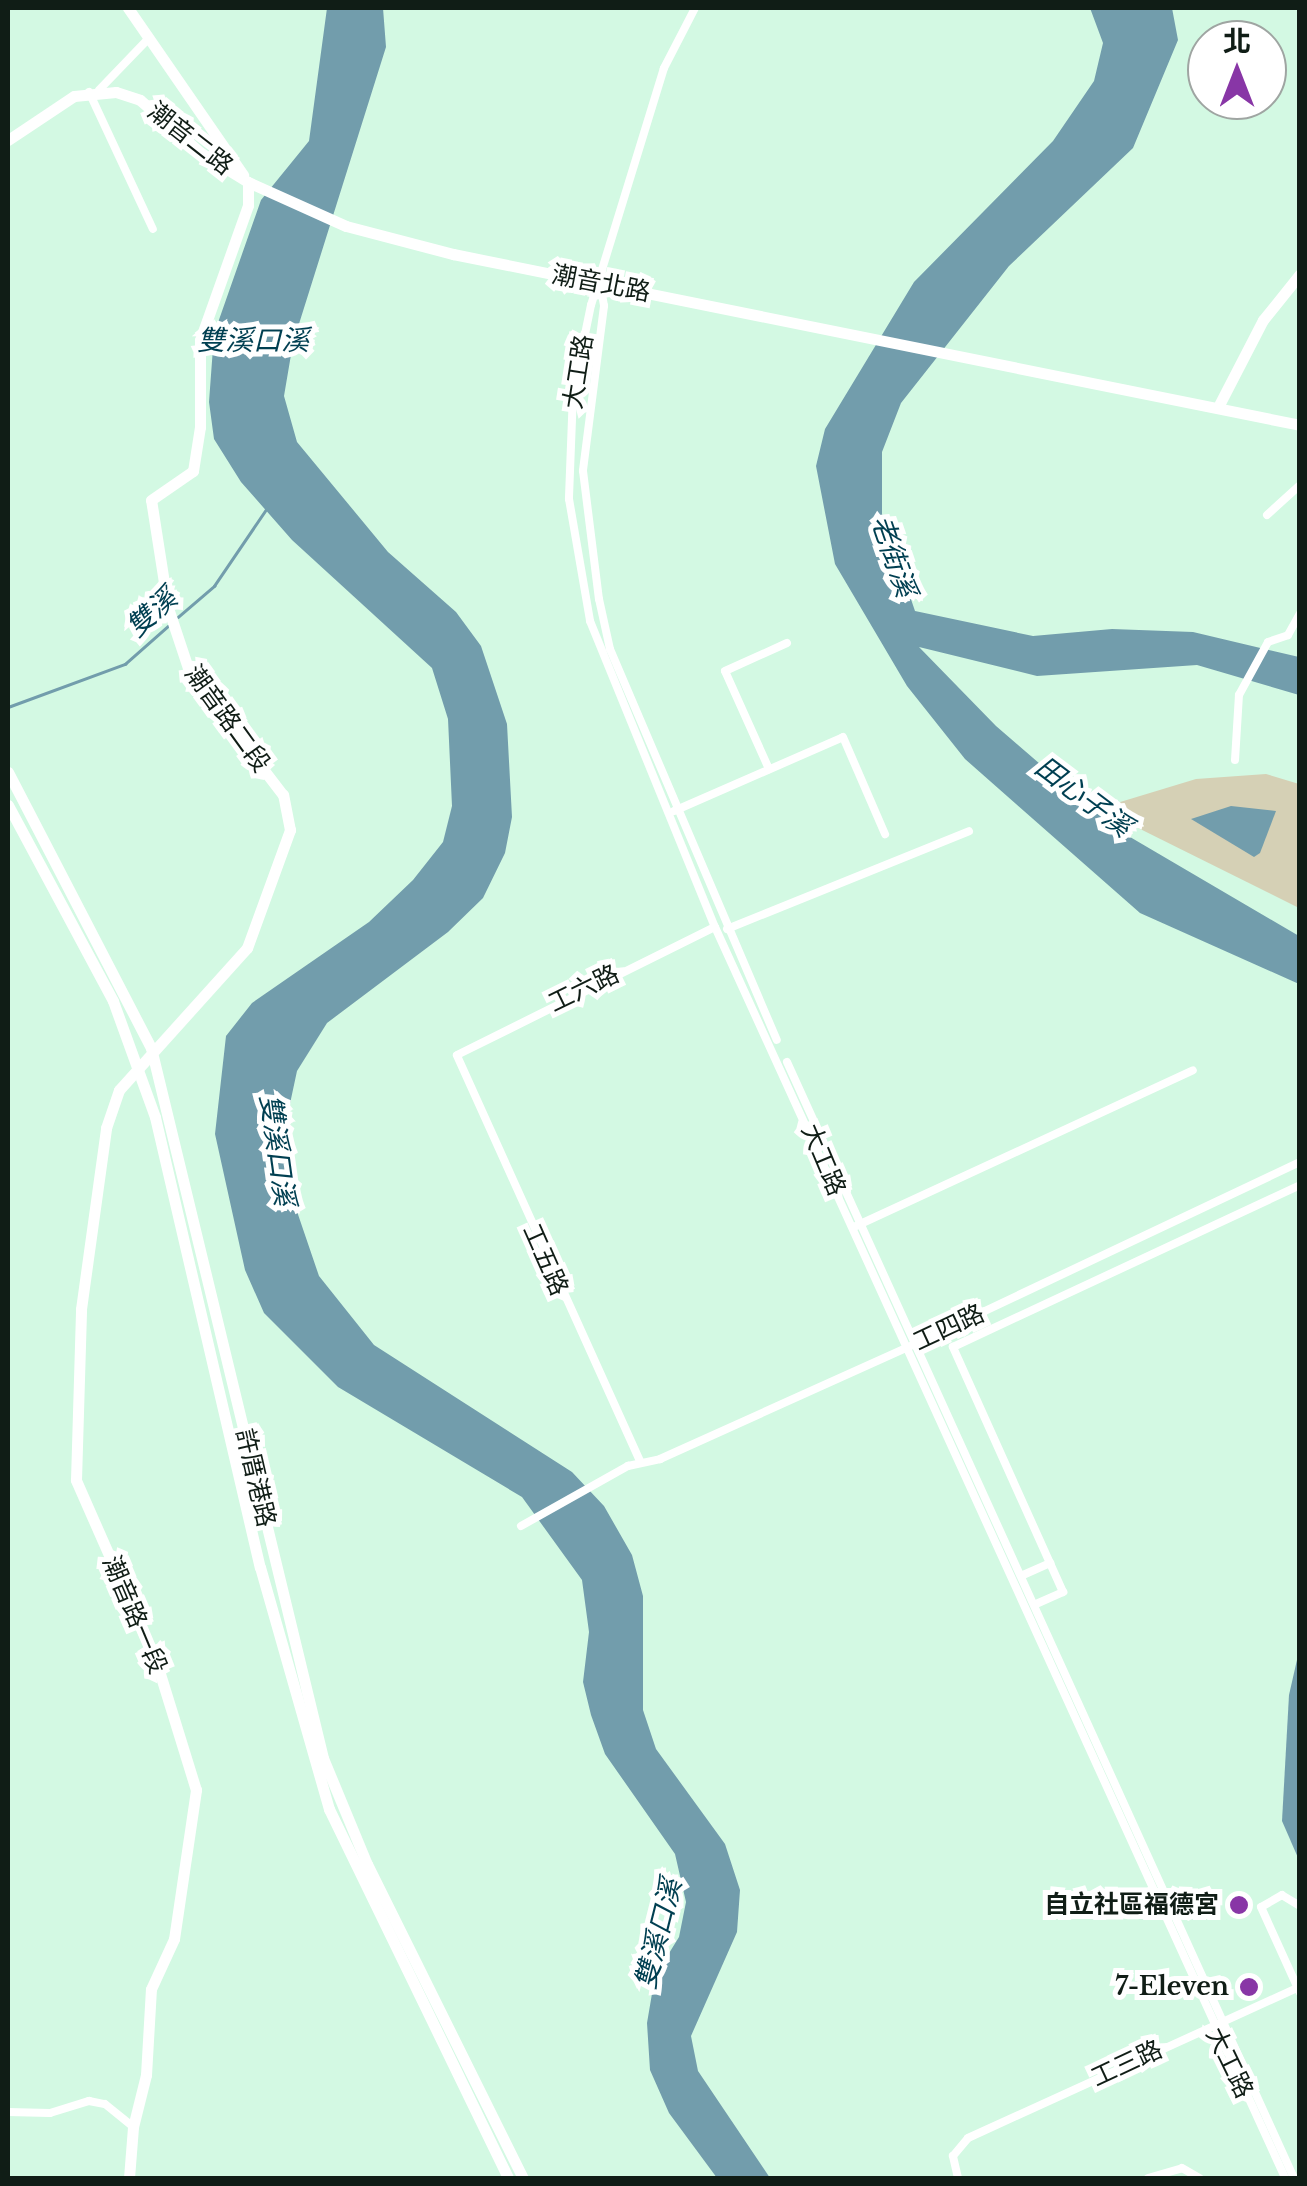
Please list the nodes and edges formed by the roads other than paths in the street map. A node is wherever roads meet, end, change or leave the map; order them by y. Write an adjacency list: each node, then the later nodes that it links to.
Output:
1 (128, 8): 3 (street)
2 (695, 8): 10 (street)
3 (149, 38): 4 (street); 6 (street)
4 (94, 91): 5 (street); 6 (street, 潮音二路); 8 (street)
5 (8, 140)
6 (248, 182): 7 (street, 潮音二路); 28 (street, 潮音路二段)
7 (346, 226): 10 (street, 潮音北路)
8 (153, 230)
9 (1300, 274): 11 (street)
10 (600, 283): 11 (street, 潮音北路); 21 (street, 大工路); 22 (street, 大工路)
11 (1218, 407): 12 (street)
12 (1300, 425)
13 (1300, 485): 14 (street)
14 (1267, 515)
15 (1300, 613): 17 (street)
16 (787, 643): 18 (street)
17 (1235, 760)
18 (769, 770): 21 (street); 24 (street)
19 (8, 772): 28 (street, 許厝港路)
20 (8, 805): 28 (street, 許厝港路)
21 (678, 809): 22 (street); 26 (street, 大工路)
22 (666, 814): 25 (street, 大工路)
23 (968, 831): 26 (street)
24 (885, 834)
25 (715, 927): 27 (street, 工六路); 32 (street, 大工路)
26 (727, 929): 32 (street, 大工路)
27 (457, 1055): 34 (street, 工五路)
28 (143, 1056): 39 (street, 許厝港路); 39 (street, 許厝港路); 44 (street, 潮音路一段)
29 (1193, 1070): 32 (street)
30 (1300, 1162): 33 (street, 工四路)
31 (1300, 1184): 36 (street)
32 (856, 1226): 33 (street, 大工路)
33 (910, 1346): 34 (street, 工四路); 37 (street, 大工路); 42 (street, 大工路)
34 (640, 1461): 35 (street, 工四路)
35 (524, 1524)
36 (1050, 1563): 37 (street); 38 (street)
37 (1023, 1575): 38 (street, 大工路)
38 (1036, 1604): 42 (street, 大工路)
39 (312, 1732): 45 (street, 許厝港路)
40 (1300, 1906): 41 (street)
41 (1299, 1989): 42 (street, 工三路)
42 (1215, 2023): 49 (street, 工三路); 52 (street, 大工路); 53 (street, 大工路)
43 (8, 2112): 44 (street)
44 (132, 2127): 46 (street, 潮音路一段)
45 (497, 2140): 47 (street, 許厝港路); 48 (street, 許厝港路)
46 (130, 2178)
47 (508, 2178)
48 (523, 2178)
49 (958, 2178)
50 (1148, 2178): 51 (street)
51 (1199, 2178)
52 (1284, 2178)
53 (1294, 2178)

